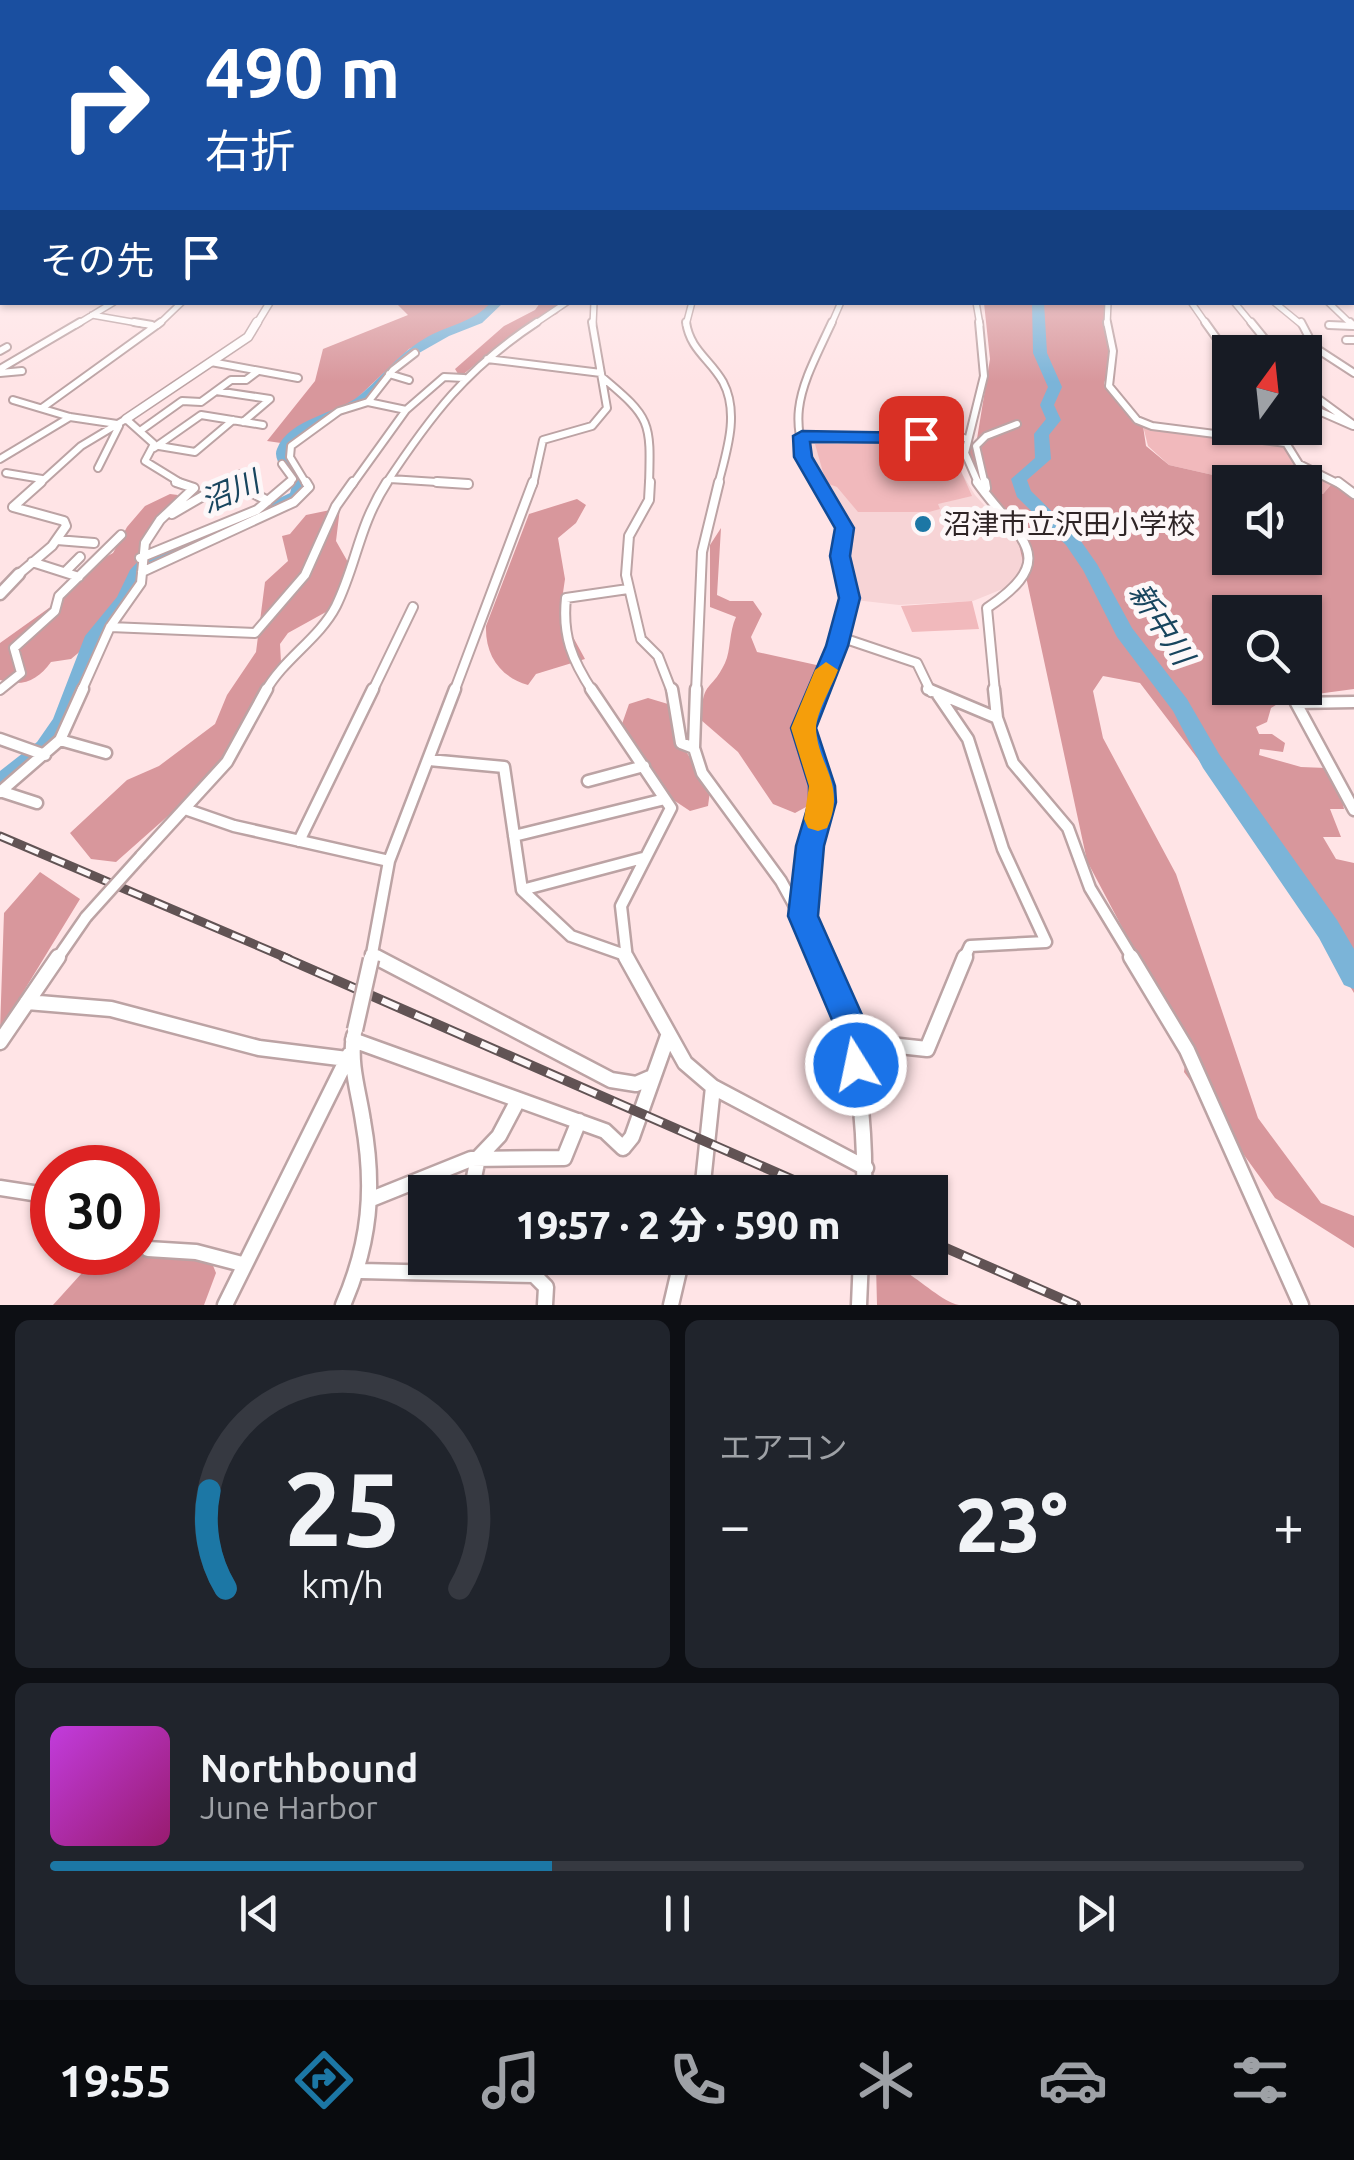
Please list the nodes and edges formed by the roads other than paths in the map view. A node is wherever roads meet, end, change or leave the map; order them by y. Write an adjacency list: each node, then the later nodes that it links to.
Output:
1 (178, 305): 17 (street)
2 (268, 305): 26 (street)
3 (563, 305): 24 (street)
4 (594, 305): 32 (street)
5 (691, 305): 88 (street)
6 (840, 305): 50 (street)
7 (977, 305): 51 (street)
8 (1108, 305): 62 (street)
9 (1194, 305): 20 (street)
10 (1236, 305): 21 (street)
11 (1278, 305): 27 (street)
12 (1331, 305): 19 (street)
13 (111, 306): 15 (street)
14 (136, 313): 16 (street)
15 (92, 315): 16 (street); 25 (street)
16 (124, 320): 17 (street)
17 (152, 325): 40 (street)
18 (1329, 325): 19 (street)
19 (1354, 326)
20 (1215, 335)
21 (1261, 335)
22 (2, 352): 25 (street)
23 (415, 353): 31 (street)
24 (487, 359): 32 (street); 34 (street)
25 (14, 360): 28 (street)
26 (210, 362): 29 (street); 44 (street)
27 (1352, 370)
28 (0, 371): 30 (street)
29 (258, 371): 33 (street); 36 (street)
30 (22, 372)
31 (390, 374): 35 (street); 39 (street)
32 (601, 375): 77 (street); 91 (street)
33 (298, 378)
34 (464, 378): 41 (street); 58 (street)
35 (409, 380)
36 (216, 391): 45 (street); 49 (street)
37 (13, 400): 40 (street)
38 (1322, 401): 48 (street)
39 (368, 402): 41 (street); 73 (street)
40 (42, 408): 43 (street)
41 (406, 410): 80 (street)
42 (1322, 412): 48 (street)
43 (70, 416): 44 (street); 53 (street)
44 (122, 421): 49 (street); 55 (street); 59 (street)
45 (238, 421): 47 (street); 52 (street); 52 (street)
46 (1017, 424): 63 (street)
47 (263, 425)
48 (1354, 426)
49 (140, 431): 52 (street)
50 (802, 436): 51 (street); 81 (street)
51 (964, 438): 63 (street)
52 (156, 447): 66 (street)
53 (0, 460)
54 (282, 464): 64 (street)
55 (98, 468)
56 (6, 472): 59 (street)
57 (242, 474): 66 (street)
58 (390, 479): 60 (street); 97 (street)
59 (42, 480): 69 (street)
60 (468, 484)
61 (251, 492): 64 (street)
62 (1354, 494)
63 (988, 496): 85 (street)
64 (268, 500): 67 (street)
65 (203, 517): 67 (street)
66 (160, 520): 73 (street)
67 (215, 527): 73 (street)
68 (121, 536): 76 (street)
69 (57, 540): 70 (street); 72 (street)
70 (94, 544)
71 (80, 557): 74 (street)
72 (32, 562): 74 (street); 75 (street)
73 (141, 564): 80 (street)
74 (66, 572): 76 (street)
75 (19, 574): 78 (street)
76 (79, 576): 82 (street)
77 (628, 589): 88 (street); 92 (street)
78 (0, 594)
79 (413, 608): 100 (street)
80 (110, 626): 87 (street)
81 (840, 637): 83 (street); 105 (street)
82 (0, 690)
83 (938, 695): 85 (street); 111 (street)
84 (1354, 702): 98 (street)
85 (997, 718): 138 (street)
86 (0, 740): 90 (street)
87 (60, 740): 89 (street); 90 (street)
88 (694, 748): 105 (street)
89 (106, 753)
90 (40, 754): 94 (street)
91 (429, 760): 99 (street); 103 (street)
92 (644, 766): 93 (street); 95 (street)
93 (588, 781)
94 (0, 792): 96 (street)
95 (665, 798): 99 (street); 102 (street)
96 (37, 803)
97 (185, 808): 100 (street); 101 (street)
98 (1354, 810)
99 (514, 836): 104 (street)
100 (298, 842): 103 (street)
101 (141, 856): 106 (street, bridge)
102 (643, 858): 104 (street); 107 (street)
103 (390, 862): 108 (street)
104 (522, 890): 107 (street)
105 (803, 916): 111 (street)
106 (86, 917): 109 (street)
107 (625, 955): 110 (street)
108 (371, 956): 113 (street, bridge); 114 (street)
109 (27, 1002): 112 (street); 113 (street)
110 (668, 1036): 114 (street); 115 (street)
111 (853, 1041): 119 (street)
112 (0, 1042)
113 (351, 1046): 116 (street); 125 (street); 127 (street)
114 (650, 1078): 117 (street)
115 (713, 1087): 119 (street); 121 (street)
116 (518, 1100): 117 (street); 118 (street)
117 (579, 1121): 118 (street)
118 (478, 1158): 120 (street); 125 (street)
119 (866, 1168): 122 (street)
120 (474, 1175)
121 (704, 1175)
122 (865, 1175)
123 (0, 1188): 124 (street)
124 (30, 1193)
125 (374, 1198): 129 (street)
126 (160, 1250): 127 (street)
127 (242, 1264): 133 (street)
128 (408, 1268): 129 (street)
129 (360, 1271): 134 (street)
130 (534, 1275): 135 (street)
131 (678, 1275): 136 (street)
132 (860, 1275): 137 (street)
133 (225, 1305)
134 (343, 1305)
135 (545, 1305)
136 (671, 1305)
137 (859, 1305)
138 (1301, 1305)

